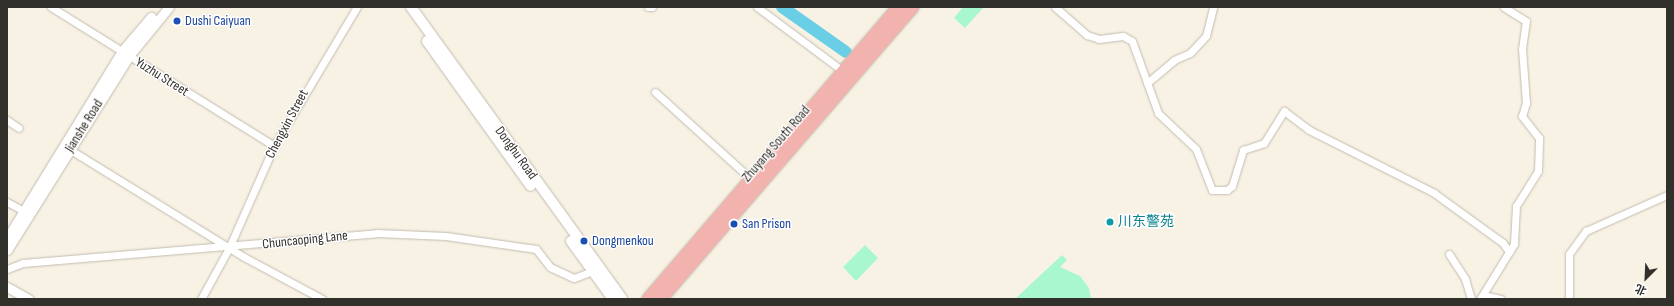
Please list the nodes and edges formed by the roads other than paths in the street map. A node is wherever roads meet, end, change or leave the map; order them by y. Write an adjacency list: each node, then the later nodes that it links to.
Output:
1 (51, 7): 15 (street, Yuzhu Street)
2 (160, 7): 15 (street, Jianshe Road)
3 (169, 7): 15 (street, Jianshe Road)
4 (357, 7): 21 (street, Chengxin Street)
5 (402, 7): 33 (main road, Donghu Road)
6 (411, 7): 39 (main road, Donghu Road)
7 (648, 7): 8 (street)
8 (652, 7)
9 (757, 7): 16 (street)
10 (898, 7): 16 (highway, Zhuyang South Road)
11 (913, 7): 41 (highway, Zhuyang South Road)
12 (1055, 7): 17 (street)
13 (1213, 7): 17 (street)
14 (1504, 7): 30 (street)
15 (125, 54): 21 (street, Yuzhu Street); 22 (street, Jianshe Road); 26 (street, Jianshe Road)
16 (843, 71): 23 (highway, Zhuyang South Road)
17 (1147, 83): 30 (street)
18 (654, 92): 23 (street)
19 (7, 120): 20 (street)
20 (19, 128)
21 (274, 146): 28 (street, Chengxin Street)
22 (69, 149): 26 (street, Jianshe Road); 28 (street)
23 (750, 178): 40 (highway, Zhuyang South Road)
24 (1667, 195): 46 (street)
25 (7, 202): 26 (street)
26 (27, 213): 27 (street, Jianshe Road); 29 (street, Jianshe Road)
27 (7, 238)
28 (229, 248): 32 (street, Chuncaoping Lane); 33 (street, Chuncaoping Lane); 36 (street, Chengxin Street); 37 (street)
29 (7, 250)
30 (1509, 252): 43 (street)
31 (1449, 254): 42 (street)
32 (7, 269)
33 (592, 271): 38 (main road, Donghu Road)
34 (7, 287): 35 (street)
35 (29, 299)
36 (201, 299)
37 (322, 299)
38 (613, 299)
39 (622, 299)
40 (648, 299)
41 (661, 299)
42 (1472, 299)
43 (1480, 299)
44 (1484, 299): 45 (street)
45 (1501, 299)
46 (1569, 299)

